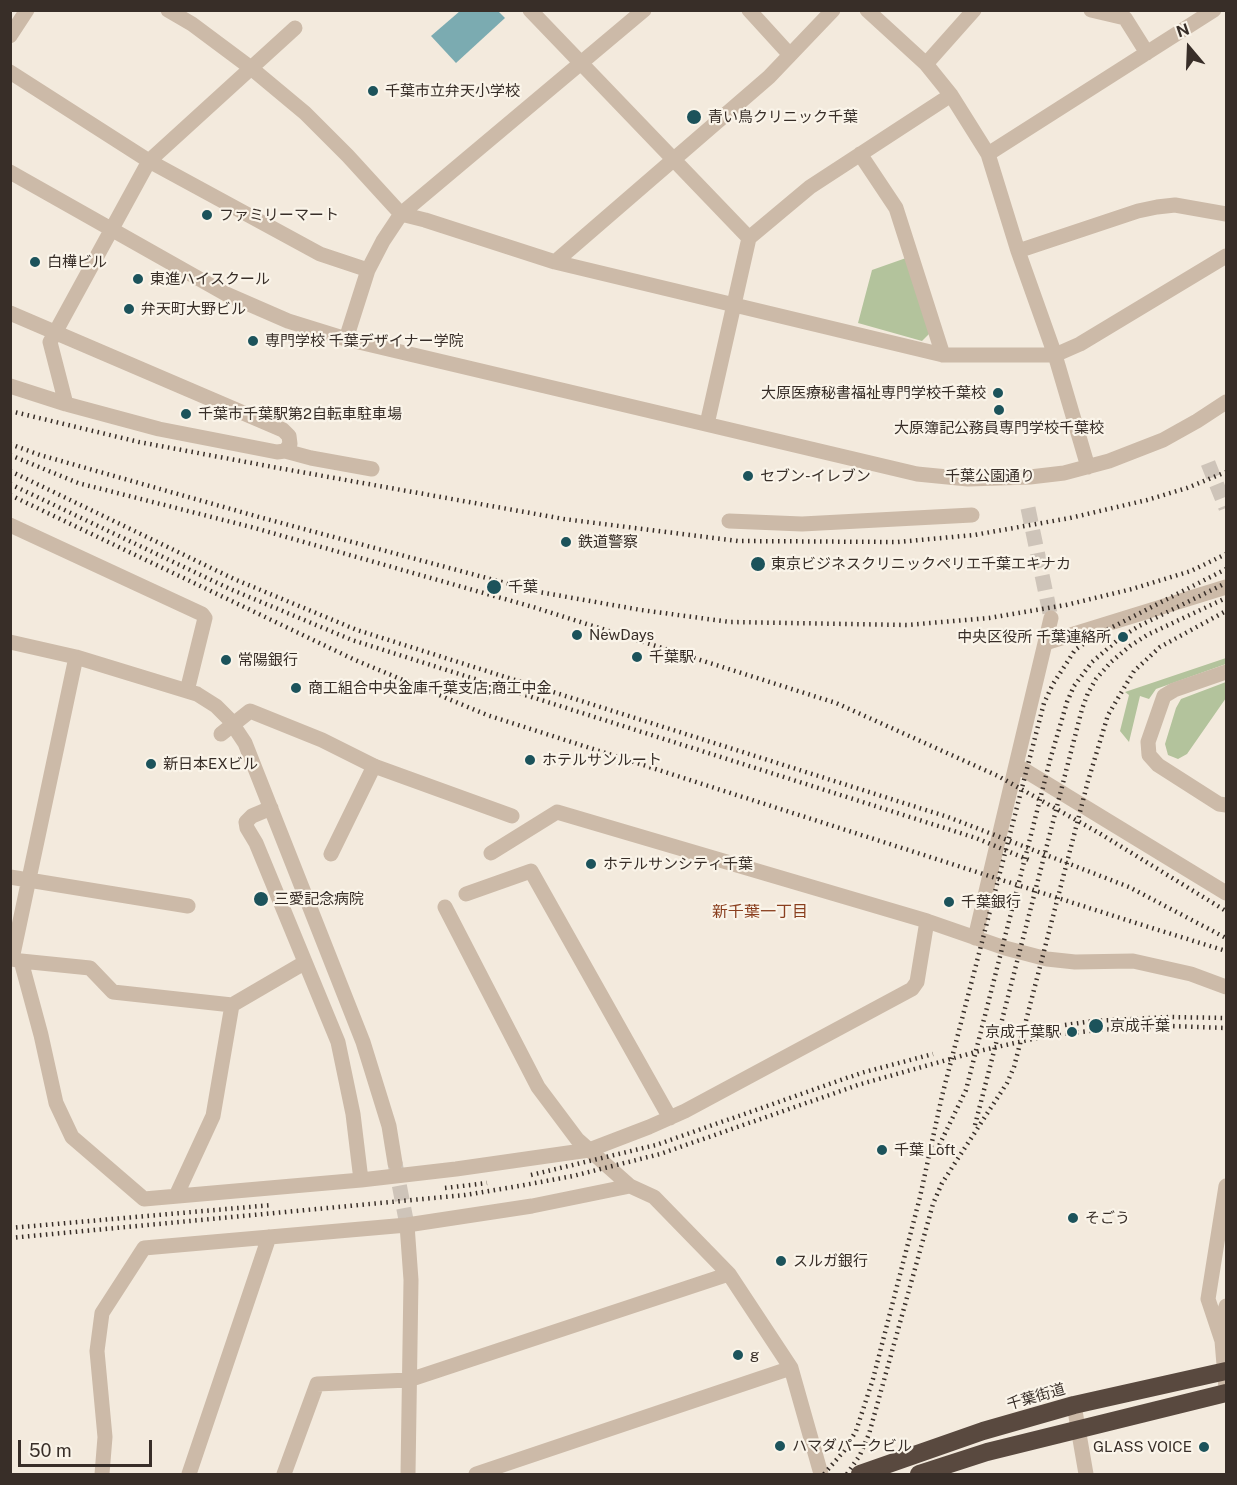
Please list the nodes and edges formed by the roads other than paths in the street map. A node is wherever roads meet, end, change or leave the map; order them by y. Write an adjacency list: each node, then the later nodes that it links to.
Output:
1 (27, 10): 12 (street)
2 (168, 10): 17 (street)
3 (530, 10): 15 (street)
4 (644, 10): 15 (street)
5 (749, 10): 14 (street)
6 (833, 10): 14 (street)
7 (867, 10): 16 (street)
8 (974, 10): 16 (street)
9 (1091, 10): 13 (street)
10 (1214, 10): 13 (street)
11 (295, 28): 17 (street)
12 (10, 36)
13 (1147, 53): 21 (street)
14 (790, 55): 22 (street)
15 (582, 64): 22 (street); 25 (street)
16 (926, 64): 19 (street)
17 (252, 68): 23 (street); 25 (street)
18 (10, 72): 23 (street)
19 (951, 95): 20 (street); 21 (street)
20 (860, 154): 28 (street); 37 (street)
21 (988, 154): 29 (street)
22 (675, 160): 28 (street); 31 (street)
23 (149, 161): 27 (street); 32 (street)
24 (10, 172): 27 (street, 千葉公園通り)
25 (401, 214): 31 (street); 32 (street)
26 (1227, 214): 29 (street)
27 (111, 229): 35 (street); 36 (street, 千葉公園通り)
28 (749, 238): 33 (street)
29 (1018, 250): 38 (street)
30 (1227, 256): 38 (street)
31 (555, 262): 33 (street)
32 (368, 270): 36 (street)
33 (734, 306): 37 (street); 42 (street)
34 (10, 313): 35 (street)
35 (56, 332): 41 (street); 43 (street)
36 (346, 339): 42 (street, 千葉公園通り)
37 (943, 355): 38 (street)
38 (1055, 355): 44 (street)
39 (10, 386): 41 (street)
40 (1227, 402): 44 (street, 千葉公園通り)
41 (66, 404): 43 (street)
42 (707, 424): 44 (street, 千葉公園通り)
43 (285, 451): 45 (street)
44 (1088, 467)
45 (372, 469)
46 (972, 515): 47 (street)
47 (729, 520)
48 (10, 525): 55 (street)
49 (1227, 587): 52 (street)
50 (1051, 618): 52 (street)
51 (10, 642): 53 (street)
52 (1045, 643): 57 (street)
53 (76, 657): 55 (street); 65 (street)
54 (1227, 672): 59 (street)
55 (187, 691): 60 (street)
56 (221, 734): 58 (street, bridge)
57 (1016, 765): 66 (street); 71 (street)
58 (374, 766): 61 (street); 63 (street, bridge)
59 (1227, 805)
60 (271, 808): 73 (street); 78 (street)
61 (512, 816)
62 (491, 853): 70 (street)
63 (331, 854)
64 (10, 877): 65 (street)
65 (28, 881): 68 (street); 72 (street)
66 (1227, 893)
67 (466, 894): 76 (street)
68 (188, 906)
69 (446, 907): 77 (street)
70 (927, 921): 71 (street); 76 (street)
71 (975, 938): 74 (street)
72 (14, 960): 75 (street); 82 (street)
73 (304, 963): 75 (street); 79 (street)
74 (1227, 987)
75 (232, 1005): 82 (street)
76 (670, 1118): 77 (street)
77 (589, 1150): 79 (street); 80 (street)
78 (395, 1163)
79 (361, 1180): 82 (street)
80 (630, 1186): 83 (street); 85 (street)
81 (1227, 1186): 87 (street)
82 (176, 1196)
83 (407, 1225): 84 (street); 89 (street)
84 (268, 1237): 93 (street); 94 (street)
85 (729, 1274): 88 (street); 89 (street)
86 (1227, 1306): 87 (street)
87 (1222, 1341): 90 (street)
88 (791, 1368): 97 (street); 98 (street)
89 (409, 1380): 95 (street); 96 (street)
90 (1226, 1381): 91 (highway, 千葉街道); 92 (highway)
91 (1074, 1405): 92 (street); 99 (highway, 千葉街道)
92 (1077, 1429): 100 (highway); 101 (street)
93 (102, 1474)
94 (189, 1474)
95 (284, 1474)
96 (408, 1474)
97 (476, 1474)
98 (821, 1474)
99 (860, 1474)
100 (918, 1474)
101 (1086, 1474)

